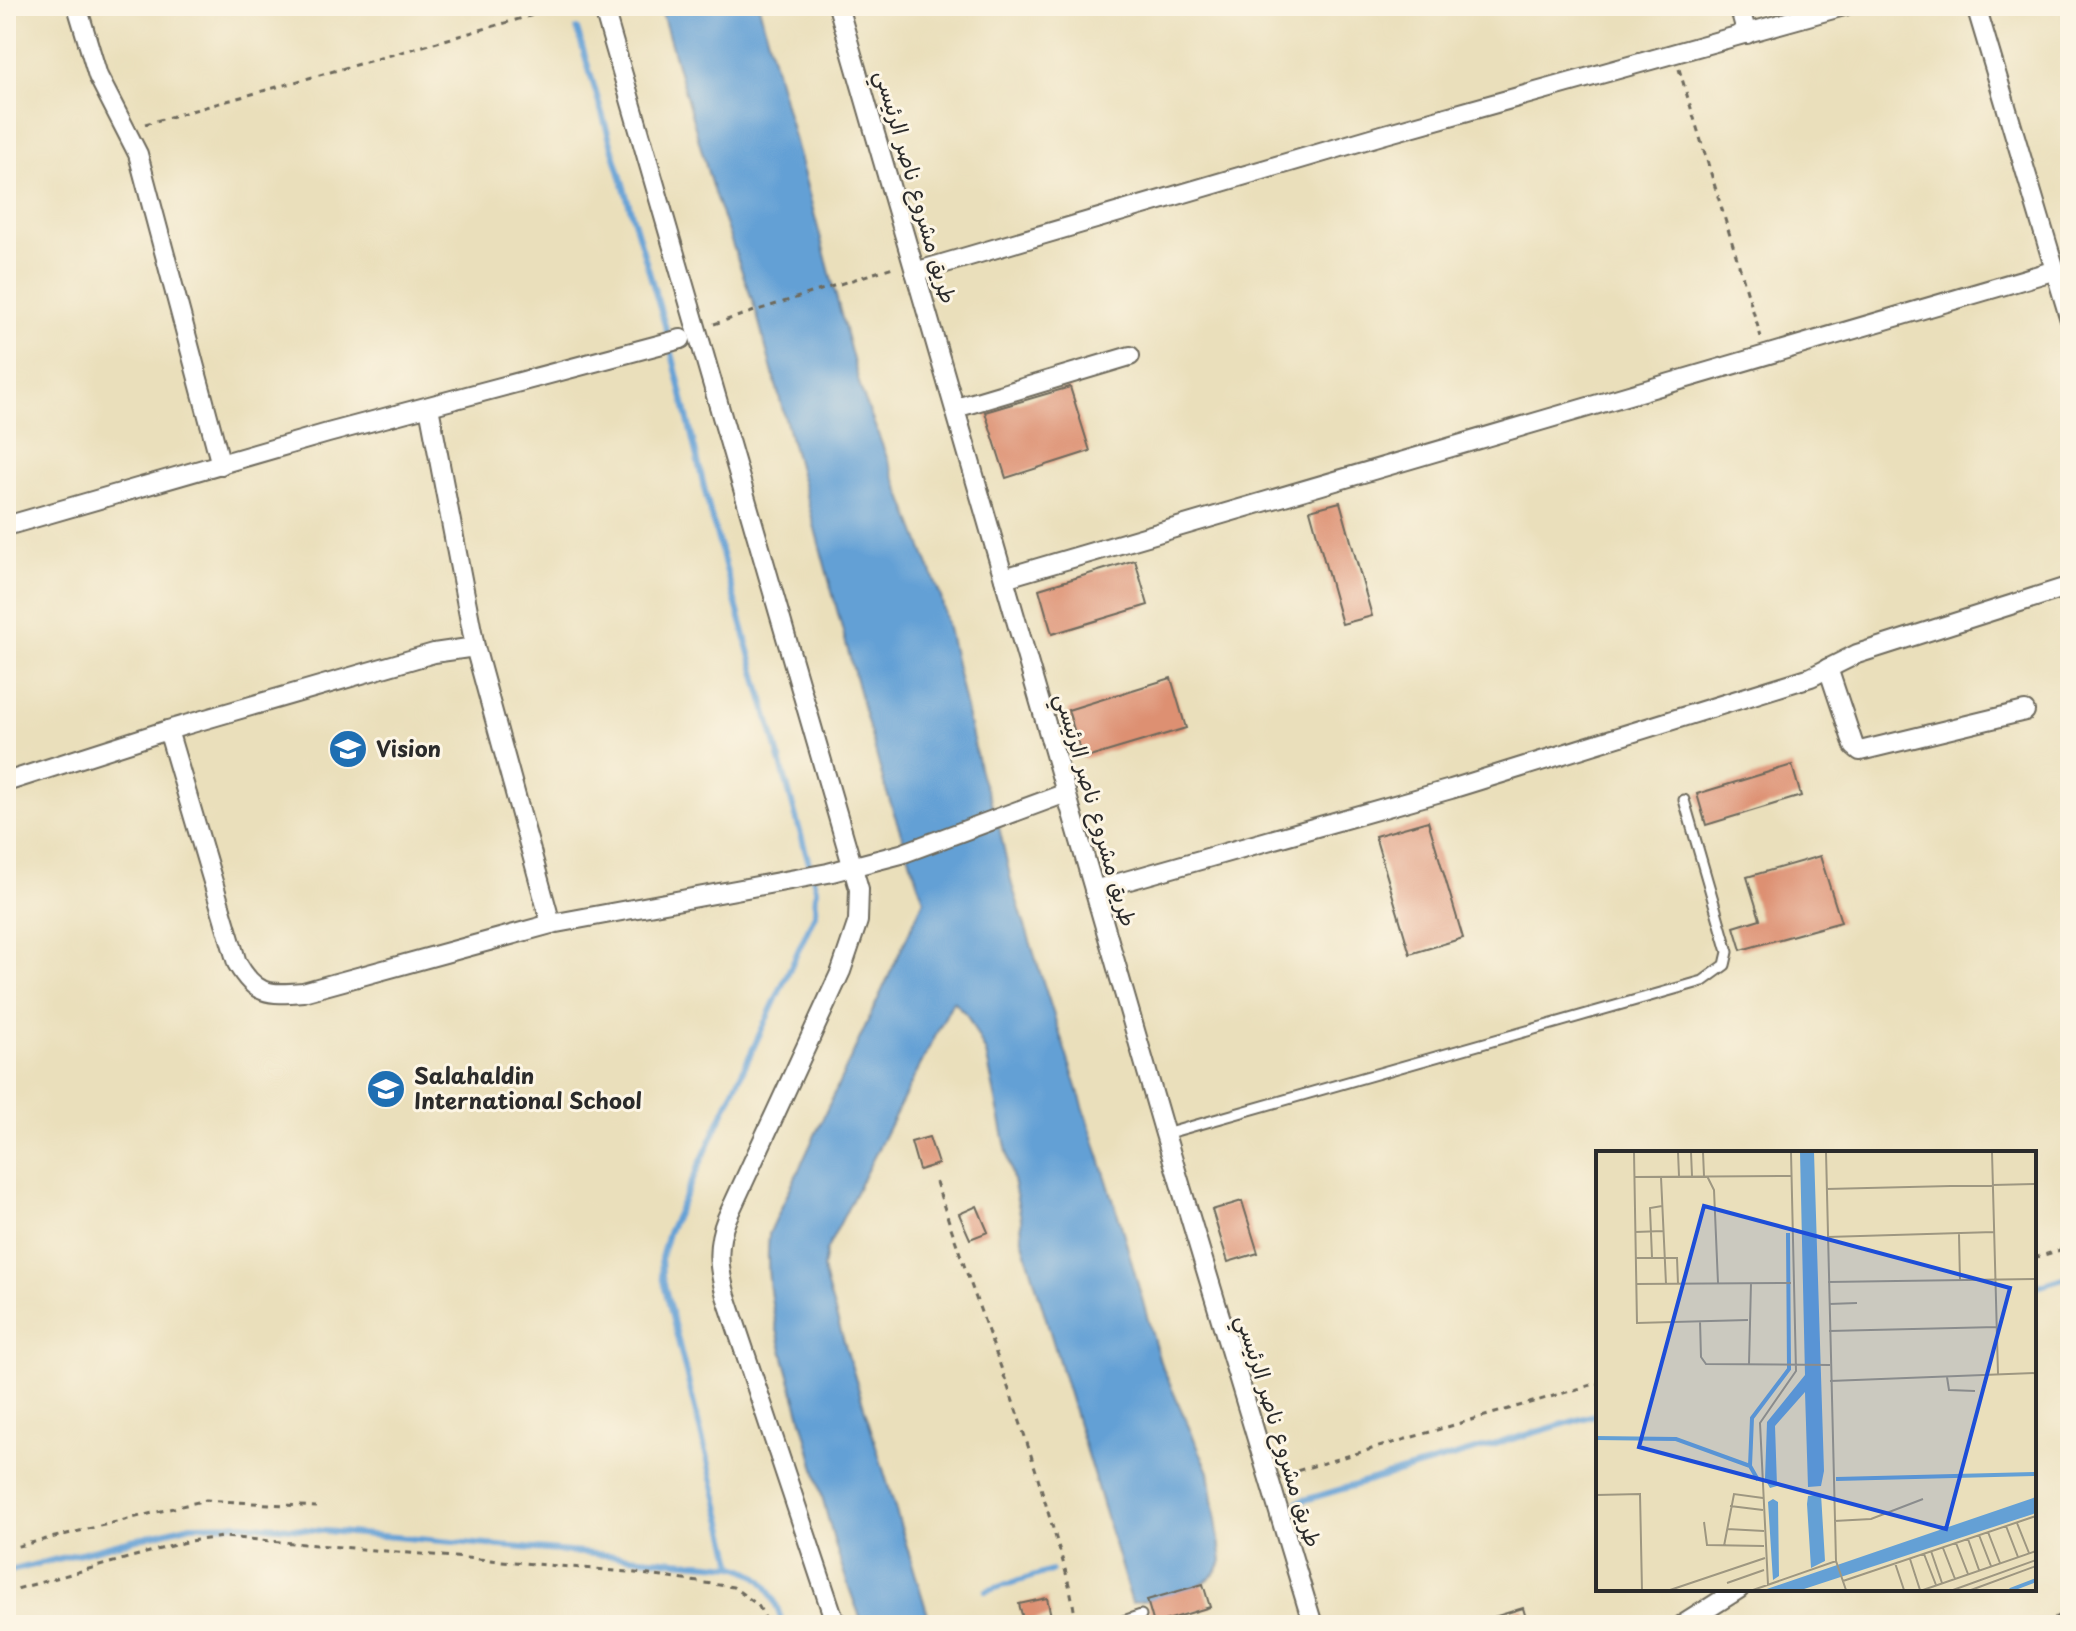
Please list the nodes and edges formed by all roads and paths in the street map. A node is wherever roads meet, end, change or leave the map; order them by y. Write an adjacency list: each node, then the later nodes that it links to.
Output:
1 (77, 6): 10 (street)
2 (551, 6): 10 (path)
3 (603, 6): 31 (street)
4 (838, 6): 11 (street, طريق مشروع ناصر الرئيسي)
5 (1739, 6): 8 (street)
6 (1844, 6): 8 (street)
7 (1976, 6): 12 (street)
8 (1747, 34): 9 (street)
9 (1675, 55): 11 (street); 17 (path)
10 (126, 129): 20 (street)
11 (914, 266): 13 (path); 19 (street, طريق مشروع ناصر الرئيسي)
12 (2056, 270): 14 (street); 17 (street)
13 (752, 312)
14 (2070, 320)
15 (681, 339): 18 (street)
16 (1130, 356): 19 (street)
17 (1767, 356): 22 (street)
18 (429, 407): 20 (street); 24 (street)
19 (956, 408): 22 (street, طريق مشروع ناصر الرئيسي)
20 (221, 465): 21 (street)
21 (6, 526)
22 (1004, 578): 29 (street, طريق مشروع ناصر الرئيسي)
23 (2070, 586): 25 (street)
24 (475, 647): 27 (street); 33 (street)
25 (1828, 668): 26 (street); 32 (street)
26 (2025, 711)
27 (168, 730): 28 (street); 33 (street)
28 (6, 782)
29 (1066, 793): 31 (street); 32 (street, طريق مشروع ناصر الرئيسي)
30 (1684, 800): 34 (lane)
31 (854, 866): 33 (street); 47 (street)
32 (1094, 890): 34 (street, طريق مشروع ناصر الرئيسي)
33 (551, 924)
34 (1165, 1134): 39 (street, طريق مشروع ناصر الرئيسي)
35 (936, 1182): 48 (path)
36 (2070, 1247): 37 (path)
37 (2036, 1257)
38 (1596, 1384): 39 (path)
39 (1268, 1480): 50 (street, طريق مشروع ناصر الرئيسي)
40 (316, 1507): 41 (path)
41 (6, 1549)
42 (1736, 1591): 51 (street)
43 (6, 1592): 46 (path)
44 (2070, 1608): 52 (path)
45 (1141, 1615): 49 (lane)
46 (769, 1625)
47 (836, 1625)
48 (1076, 1625)
49 (1112, 1625)
50 (1313, 1625)
51 (1682, 1625)
52 (2044, 1625)

